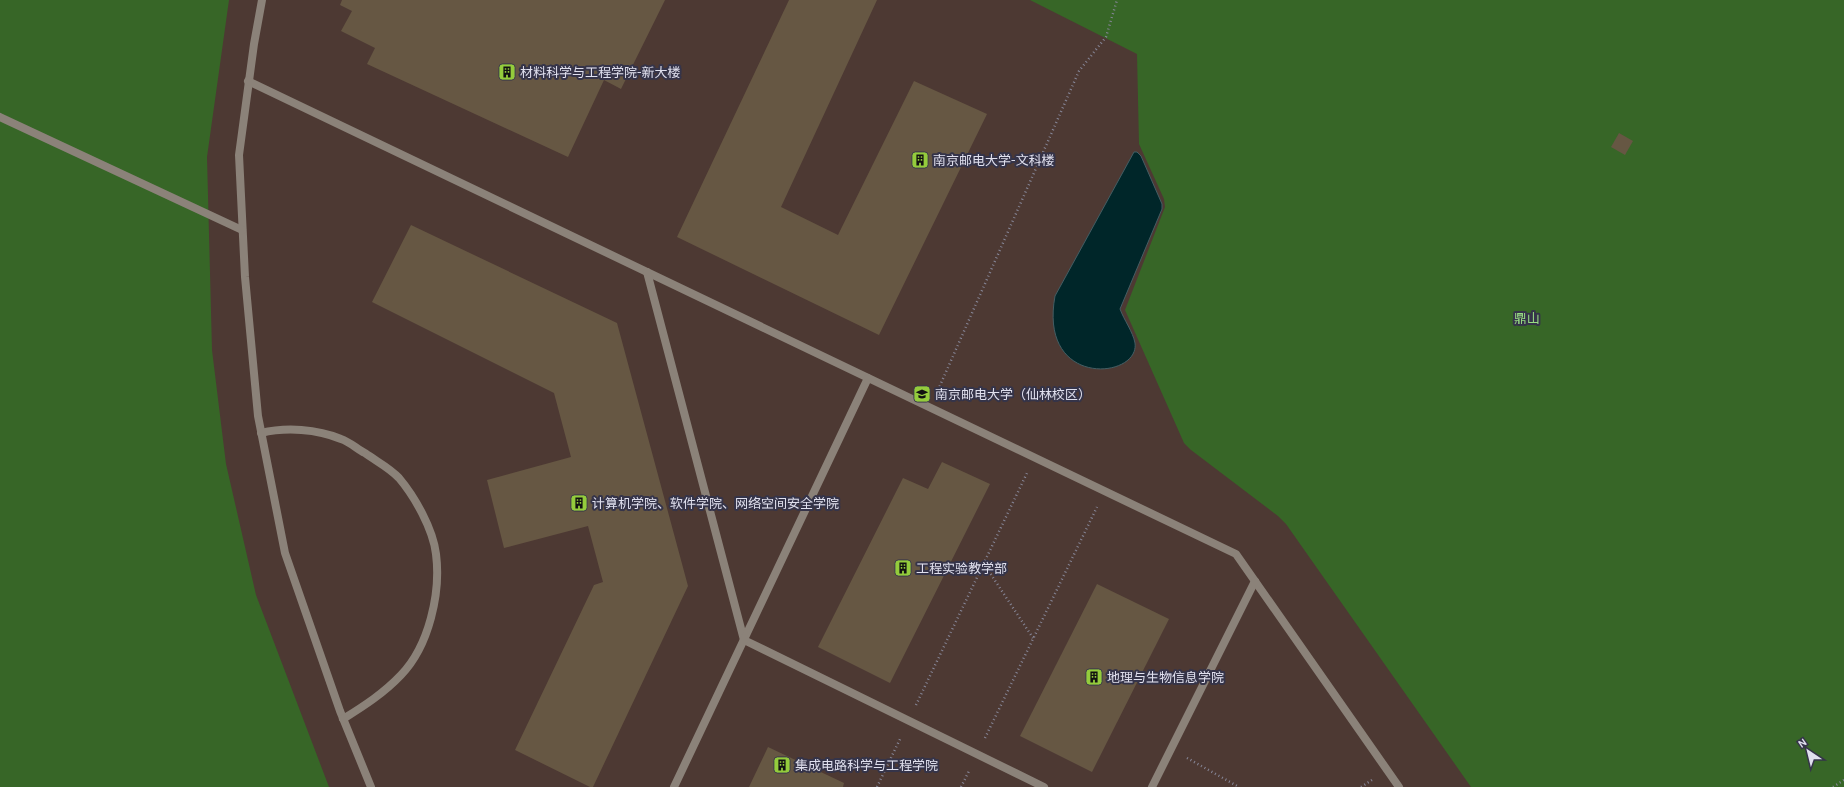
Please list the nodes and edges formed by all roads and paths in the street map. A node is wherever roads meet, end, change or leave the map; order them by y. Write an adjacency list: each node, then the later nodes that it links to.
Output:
1 (262, 0): 3 (lane)
2 (1117, 0): 8 (path)
3 (248, 81): 5 (lane); 6 (lane)
4 (0, 117): 5 (lane)
5 (242, 230): 9 (lane)
6 (647, 272): 7 (lane); 15 (lane)
7 (868, 378): 8 (lane); 15 (lane)
8 (930, 407): 10 (lane)
9 (261, 433): 17 (lane); 17 (lane)
10 (1035, 457): 11 (lane); 12 (path)
11 (1105, 491): 13 (lane); 14 (path)
12 (984, 564): 14 (path); 16 (path)
13 (1255, 581): 20 (lane); 30 (lane)
14 (1033, 639): 19 (path)
15 (744, 640): 24 (lane); 27 (lane)
16 (915, 708)
17 (343, 719): 23 (lane)
18 (902, 737): 25 (path)
19 (982, 745)
20 (1171, 750): 28 (lane); 29 (path)
21 (972, 766): 26 (path)
22 (1844, 780): 31 (path)
23 (371, 787)
24 (674, 787)
25 (878, 787)
26 (962, 787)
27 (1044, 787)
28 (1152, 787)
29 (1239, 787)
30 (1399, 787)
31 (1833, 787)

